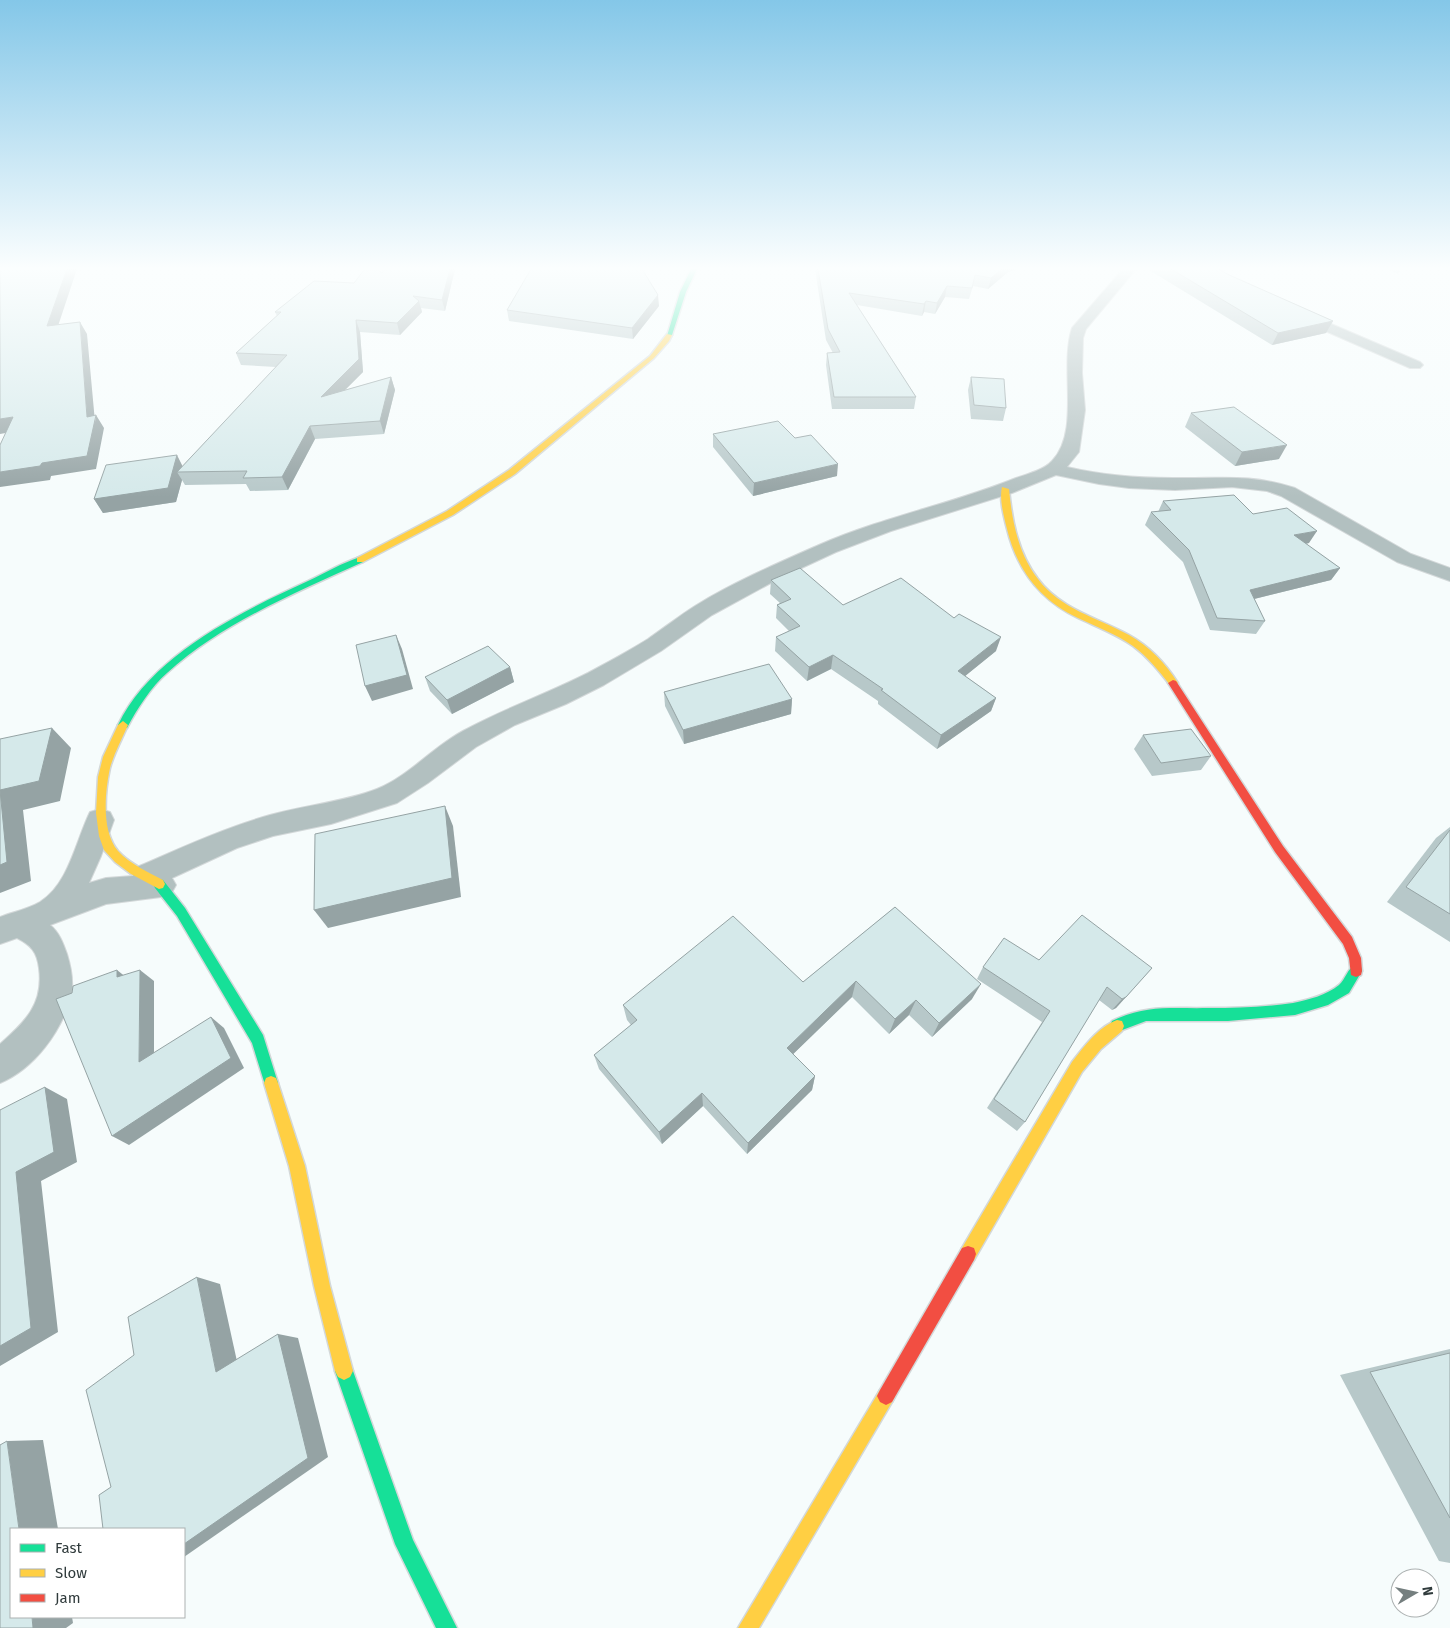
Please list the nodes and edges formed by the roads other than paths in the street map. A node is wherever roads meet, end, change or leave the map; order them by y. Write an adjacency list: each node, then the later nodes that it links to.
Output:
1 (662, 345): 8 (street)
2 (1076, 345): 5 (street)
3 (1369, 345): 4 (street)
4 (1415, 365)
5 (1055, 469): 6 (street); 7 (street)
6 (1005, 489): 9 (street); 14 (street)
7 (1450, 575)
8 (100, 820): 9 (street); 10 (street)
9 (154, 880): 10 (street); 13 (street)
10 (50, 911): 11 (street)
11 (10, 928): 12 (street)
12 (0, 1066)
13 (447, 1628)
14 (748, 1628)

